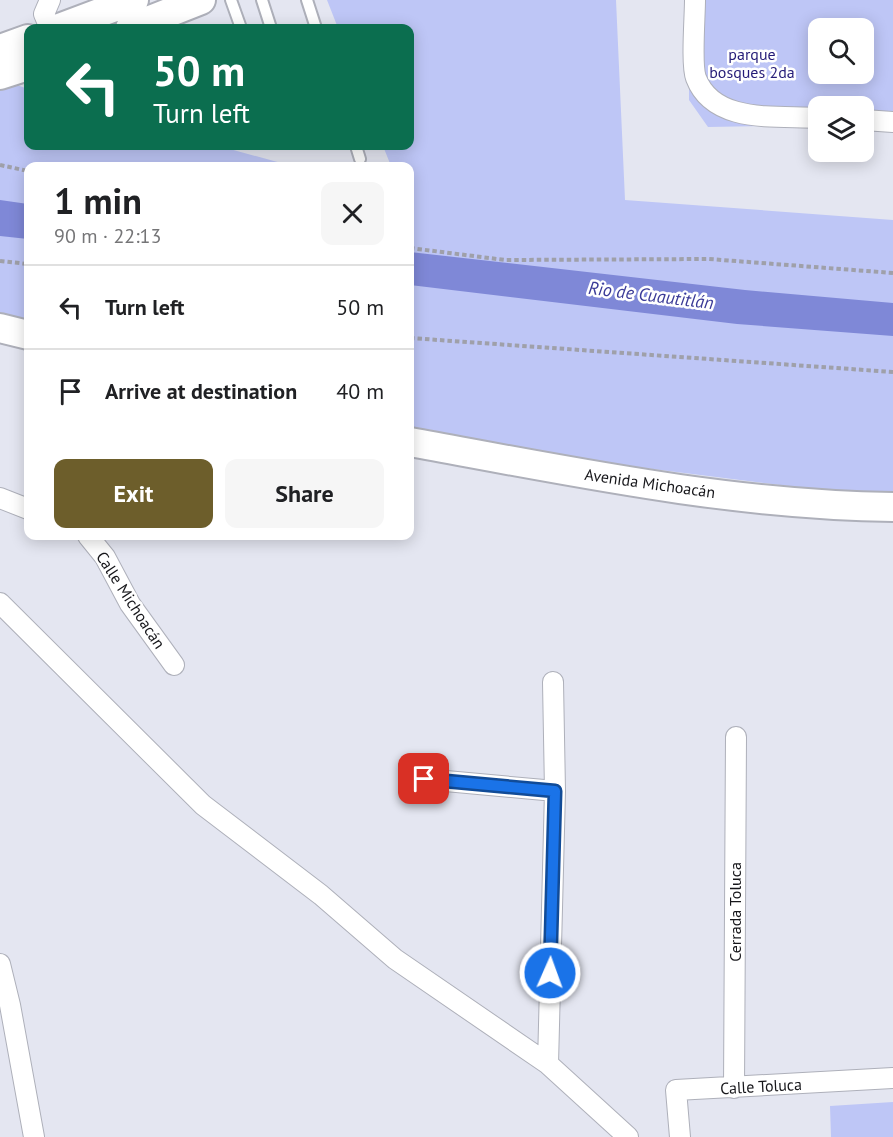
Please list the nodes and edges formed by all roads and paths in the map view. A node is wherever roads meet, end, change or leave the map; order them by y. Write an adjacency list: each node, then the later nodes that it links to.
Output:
1 (50, 0): 8 (street)
2 (201, 0): 7 (street)
3 (231, 0): 10 (lane)
4 (262, 0): 11 (lane)
5 (307, 0): 12 (lane)
6 (694, 0): 15 (street)
7 (141, 19): 9 (street)
8 (48, 24)
9 (96, 24)
10 (240, 24)
11 (271, 24)
12 (315, 24)
13 (24, 40): 14 (street)
14 (0, 49)
15 (808, 117)
16 (874, 121): 17 (street)
17 (893, 122)
18 (357, 150): 19 (lane)
19 (360, 159)
20 (0, 165): 21 (path)
21 (24, 170)
22 (414, 249): 25 (path)
23 (0, 261): 24 (path)
24 (24, 264)
25 (893, 273)
26 (0, 328): 27 (street)
27 (24, 334)
28 (414, 338): 29 (path)
29 (893, 372)
30 (414, 443): 33 (street, Avenida Michoacán)
31 (0, 498): 32 (street)
32 (24, 507)
33 (893, 507)
34 (91, 540): 36 (street, Calle Michoacán)
35 (0, 603): 42 (street)
36 (174, 665)
37 (553, 682): 40 (street)
38 (736, 737): 44 (street, Cerrada Toluca)
39 (424, 779): 40 (street)
40 (555, 791): 42 (street)
41 (0, 964): 45 (street)
42 (548, 1064): 46 (street)
43 (893, 1078): 44 (street, Calle Toluca)
44 (734, 1088): 47 (street, Calle Toluca)
45 (34, 1137)
46 (628, 1137)
47 (680, 1137)

